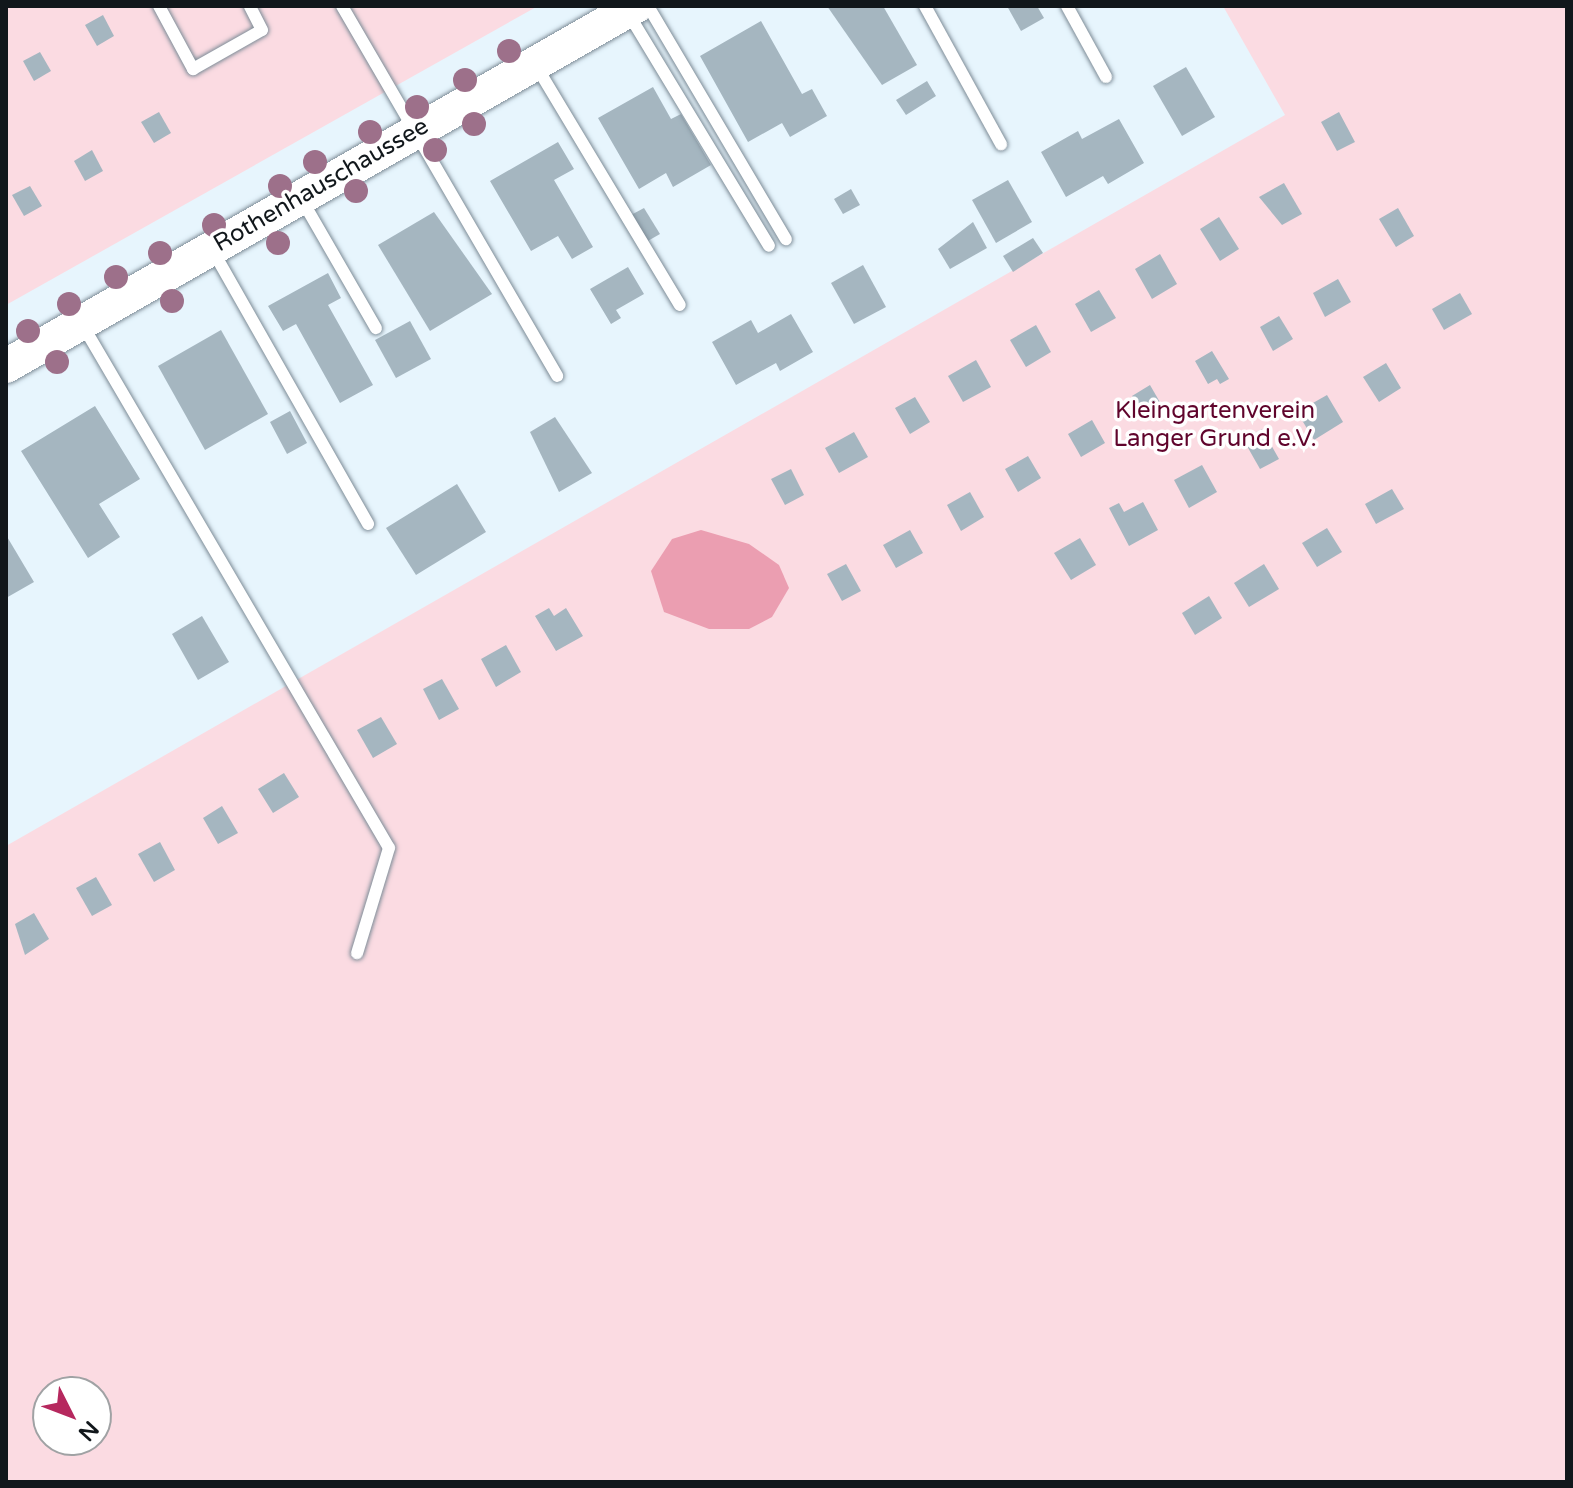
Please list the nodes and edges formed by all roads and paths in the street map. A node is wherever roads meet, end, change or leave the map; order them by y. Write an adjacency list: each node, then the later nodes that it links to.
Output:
1 (159, 6): 2 (lane)
2 (250, 6)
3 (342, 6): 9 (lane)
4 (925, 6): 10 (lane)
5 (1067, 6): 8 (lane)
6 (637, 8): 7 (main road, Rothenhauschaussee); 12 (lane); 13 (lane)
7 (535, 63): 9 (main road, Rothenhauschaussee); 15 (lane)
8 (1106, 77)
9 (412, 133): 11 (main road, Rothenhauschaussee); 19 (lane)
10 (1001, 144)
11 (301, 197): 14 (main road, Rothenhauschaussee); 17 (lane)
12 (786, 239)
13 (769, 246)
14 (211, 248): 16 (main road, Rothenhauschaussee); 20 (lane)
15 (680, 305)
16 (81, 323): 18 (main road, Rothenhauschaussee); 21 (lane)
17 (376, 328)
18 (6, 366)
19 (557, 376)
20 (368, 524)
21 (357, 953)

